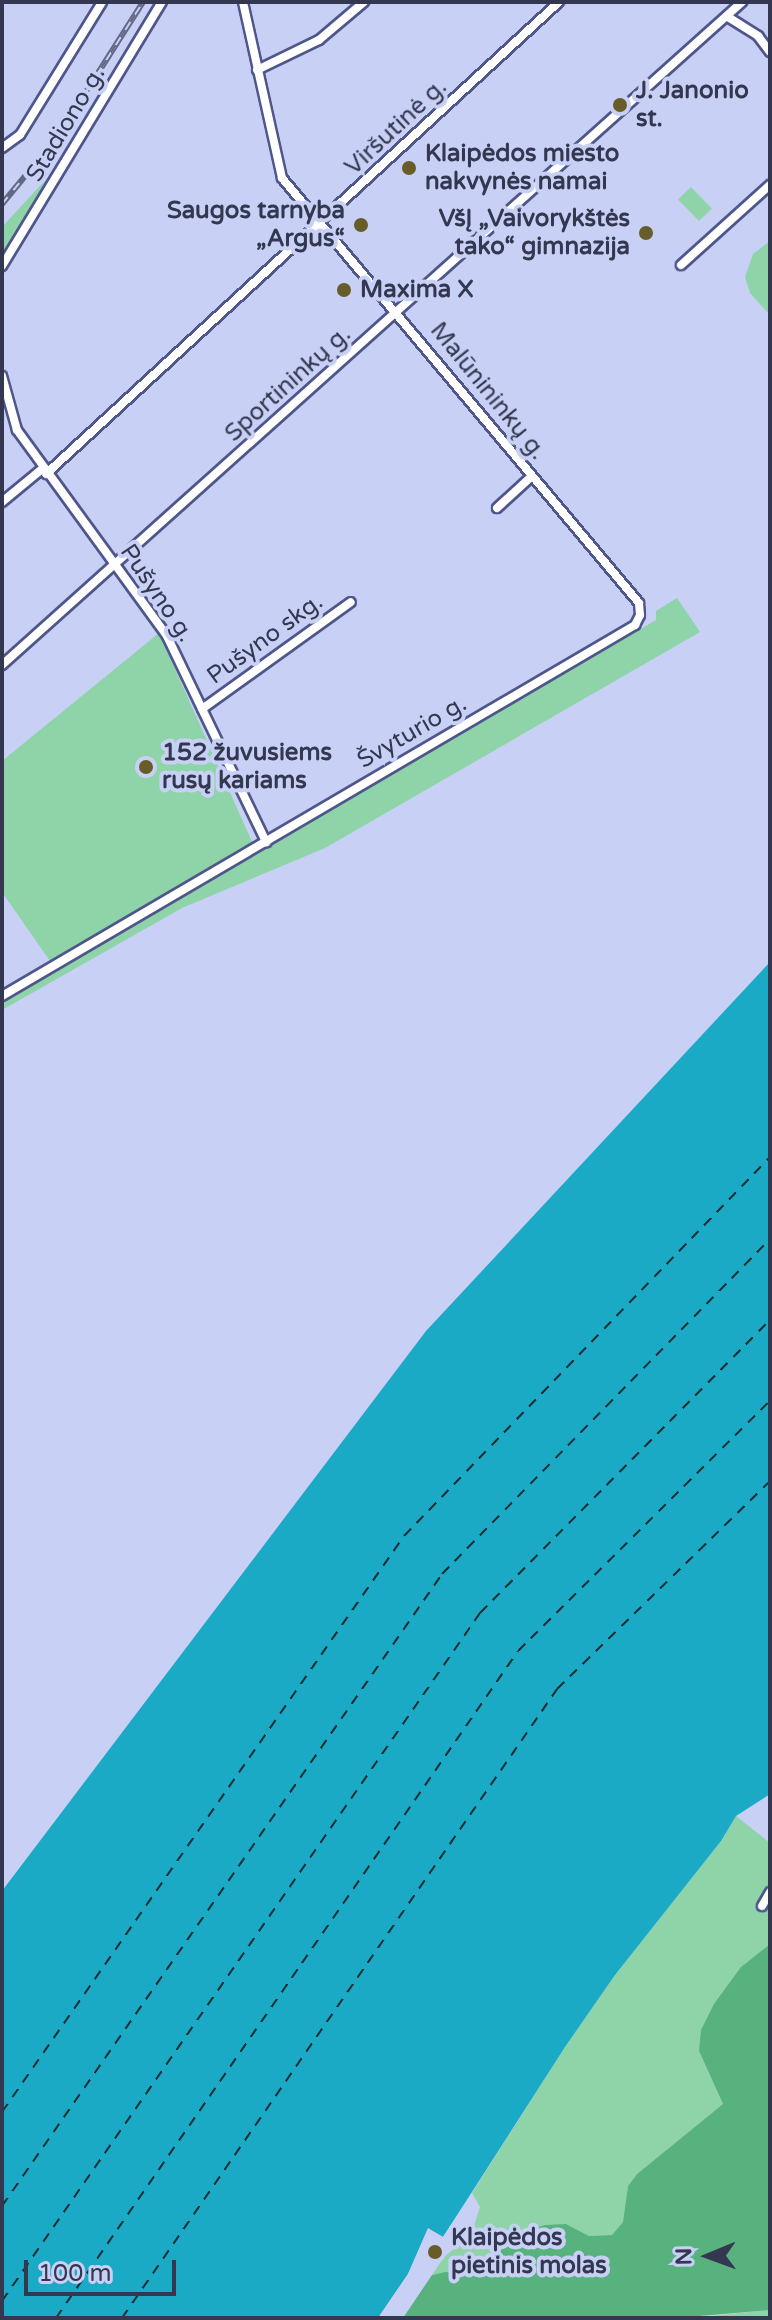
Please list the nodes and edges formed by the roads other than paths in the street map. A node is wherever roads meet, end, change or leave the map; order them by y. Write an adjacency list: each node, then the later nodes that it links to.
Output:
1 (102, 2): 10 (street)
2 (162, 2): 14 (street, Stadiono g.)
3 (243, 2): 9 (street, Malūnininkų g.)
4 (364, 2): 9 (street)
5 (559, 2): 12 (street, Viršutinė g.)
6 (742, 2): 7 (street, Sportininkų g.)
7 (728, 17): 8 (street); 15 (street, Sportininkų g.)
8 (770, 52)
9 (257, 70): 12 (street, Malūnininkų g.)
10 (2, 148)
11 (770, 185): 13 (street)
12 (320, 225): 15 (street, Malūnininkų g.); 17 (street, Viršutinė g.)
13 (681, 265)
14 (2, 266)
15 (398, 312): 18 (street, Malūnininkų g.); 21 (street, Sportininkų g.)
16 (2, 376): 17 (street, Pušyno g.)
17 (44, 471): 19 (street); 21 (street, Pušyno g.)
18 (532, 476): 20 (street); 23 (street, Malūnininkų g.)
19 (2, 502)
20 (497, 508)
21 (116, 564): 24 (street, Sportininkų g.); 25 (street, Pušyno g.)
22 (351, 602): 25 (street, Pušyno skg.)
23 (635, 625): 26 (street, Švyturio g.)
24 (2, 665)
25 (202, 709): 26 (street, Pušyno g.)
26 (266, 842): 27 (street, Švyturio g.)
27 (2, 996)
28 (770, 1892): 29 (street)
29 (762, 1906)

